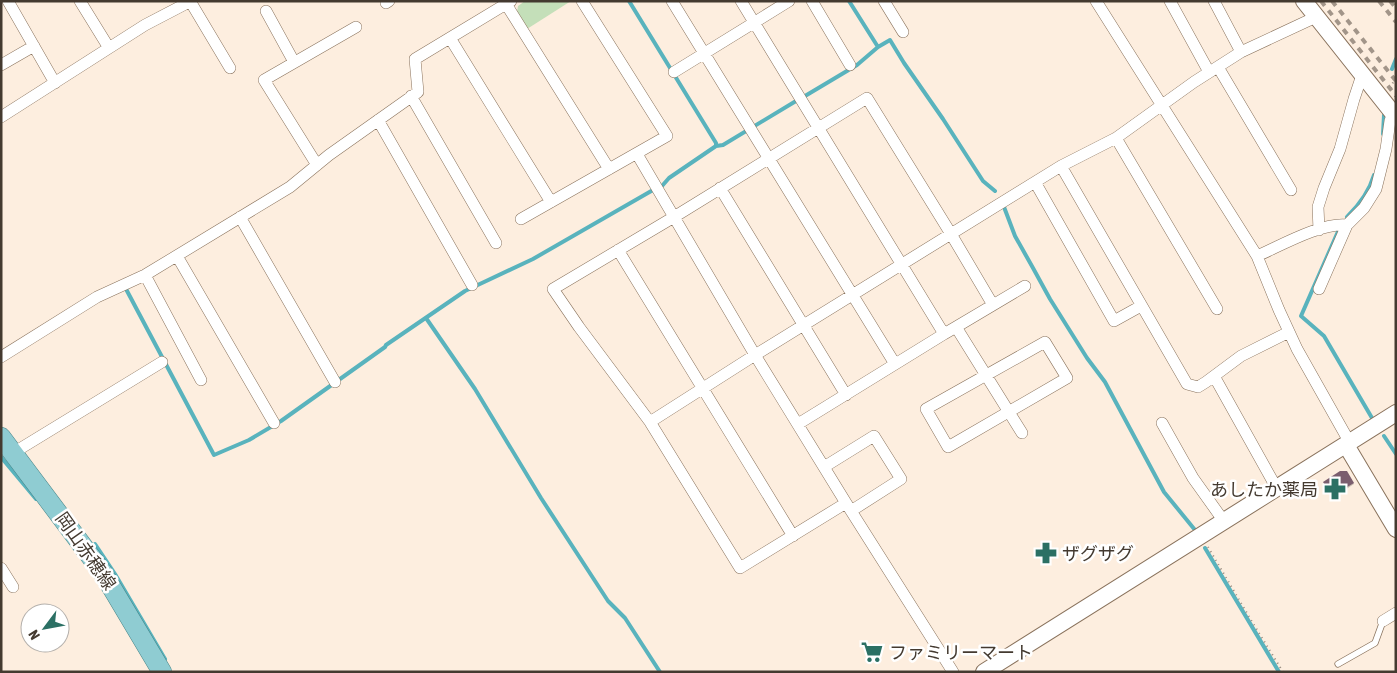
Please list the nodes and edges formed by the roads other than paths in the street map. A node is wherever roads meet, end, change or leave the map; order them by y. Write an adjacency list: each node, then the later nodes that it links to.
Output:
1 (8, 1): 23 (street)
2 (80, 1): 24 (street)
3 (164, 1): 17 (street)
4 (191, 1): 17 (street); 30 (street)
5 (582, 1): 42 (street)
6 (672, 1): 26 (street)
7 (741, 1): 19 (street)
8 (789, 1): 19 (street)
9 (812, 1): 29 (street)
10 (884, 1): 21 (street)
11 (1096, 1): 36 (street)
12 (1170, 1): 31 (street)
13 (1214, 1): 25 (street)
14 (1304, 1): 18 (street)
15 (508, 3): 22 (street); 46 (street)
16 (266, 11): 27 (street)
17 (171, 12): 24 (street)
18 (1316, 17): 25 (street); 33 (street)
19 (754, 22): 26 (street); 40 (street)
20 (356, 27): 27 (street)
21 (903, 32)
22 (450, 38): 35 (street); 50 (street)
23 (34, 46): 28 (street); 34 (street)
24 (109, 48): 34 (street)
25 (1241, 52): 31 (street)
26 (703, 54): 32 (street); 43 (street)
27 (294, 62): 44 (street)
28 (1, 65)
29 (850, 65)
30 (230, 68)
31 (1213, 70): 36 (street); 49 (street)
32 (674, 72)
33 (1362, 75): 37 (street); 55 (street)
34 (55, 83): 38 (street)
35 (411, 96): 39 (street); 57 (street)
36 (1162, 104): 41 (street); 60 (street)
37 (1394, 115): 54 (street)
38 (1, 117)
39 (378, 120): 44 (street); 63 (street)
40 (818, 128): 43 (street); 56 (street); 61 (street)
41 (1116, 138): 45 (street); 69 (street)
42 (637, 154): 46 (street); 51 (street)
43 (768, 159): 48 (street); 66 (street)
44 (317, 165): 52 (street)
45 (1061, 166): 47 (street); 68 (street)
46 (609, 170): 50 (street)
47 (1035, 182): 56 (street); 68 (street)
48 (720, 188): 51 (street); 70 (street)
49 (1291, 190)
50 (551, 202): 53 (street)
51 (674, 217): 58 (street); 74 (street)
52 (240, 218): 59 (street); 81 (street)
53 (521, 219)
54 (1343, 224): 55 (street); 65 (street)
55 (1319, 230): 60 (street)
56 (951, 234): 61 (street); 67 (street)
57 (496, 243)
58 (618, 250): 82 (street); 86 (street)
59 (177, 256): 62 (street); 87 (street)
60 (1258, 256): 72 (street)
61 (902, 264): 66 (street); 73 (street)
62 (145, 275): 75 (street); 80 (street)
63 (472, 285)
64 (1025, 286): 67 (street)
65 (1319, 290)
66 (852, 294): 70 (street); 77 (street)
67 (993, 305): 71 (street)
68 (1141, 306): 79 (street)
69 (1217, 309)
70 (804, 325): 74 (street); 83 (street)
71 (956, 327): 73 (street); 78 (street)
72 (1289, 332): 79 (street); 92 (street)
73 (944, 334): 77 (street)
74 (755, 355): 82 (street); 89 (street)
75 (1, 357)
76 (162, 362): 93 (street)
77 (895, 364): 83 (street)
78 (986, 375): 84 (street); 84 (street); 84 (street)
79 (1214, 376): 95 (street)
80 (201, 380)
81 (335, 382)
82 (702, 388): 86 (street); 99 (street)
83 (846, 395): 89 (street)
84 (1009, 411): 90 (street)
85 (1396, 413): 92 (street)
86 (650, 422): 99 (street)
87 (274, 423)
88 (1162, 423): 97 (street)
89 (798, 424): 94 (street)
90 (1022, 433)
91 (1, 437): 93 (main road, 岡山赤穂線)
92 (1348, 444): 95 (street); 98 (street)
93 (13, 454): 105 (main road, 岡山赤穂線)
94 (824, 467): 96 (street); 96 (street)
95 (1276, 487): 97 (street)
96 (849, 507): 99 (street); 106 (street)
97 (1223, 520): 107 (street)
98 (1396, 529)
99 (793, 536)
100 (1, 568): 101 (street)
101 (13, 587)
102 (1396, 613): 103 (street)
103 (1383, 621): 104 (lane)
104 (1338, 664)
105 (162, 672)
106 (953, 672)
107 (984, 672)

